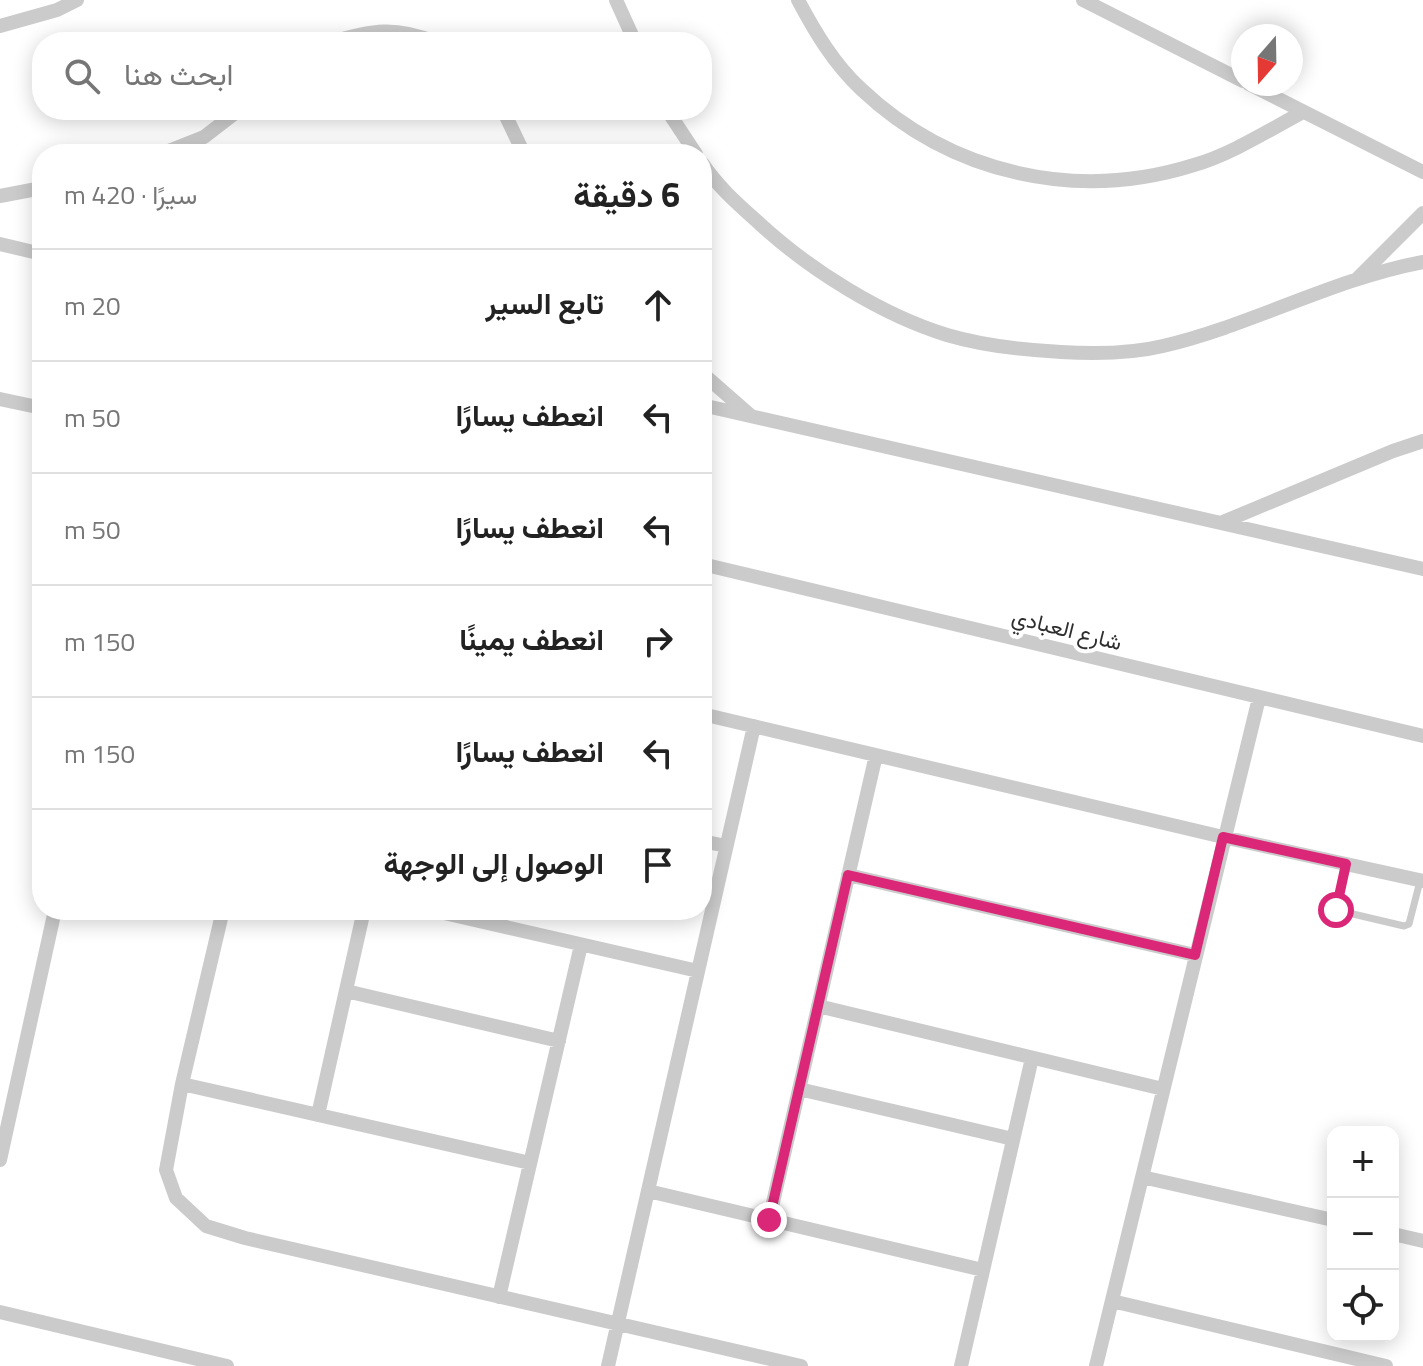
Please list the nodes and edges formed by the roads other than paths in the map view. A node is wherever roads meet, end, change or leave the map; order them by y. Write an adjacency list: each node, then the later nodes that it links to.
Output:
1 (77, 0): 5 (street)
2 (616, 0): 8 (street)
3 (798, 0): 11 (street)
4 (1083, 0): 9 (street)
5 (0, 26)
6 (366, 32): 7 (street)
7 (391, 32)
8 (630, 32)
9 (1231, 75)
10 (1272, 96): 11 (street)
11 (1303, 112): 18 (street)
12 (226, 120): 15 (street)
13 (508, 120): 16 (street)
14 (674, 120): 17 (street)
15 (186, 144)
16 (519, 144)
17 (689, 144)
18 (1423, 172)
19 (712, 178): 26 (street)
20 (32, 190): 21 (street)
21 (0, 196)
22 (1423, 213): 26 (street)
23 (0, 244): 24 (street)
24 (32, 252)
25 (1423, 262): 26 (street)
26 (1357, 279)
27 (712, 382): 31 (street)
28 (0, 399): 29 (street)
29 (32, 406)
30 (712, 407): 31 (street)
31 (751, 417): 33 (street)
32 (1423, 441): 33 (street)
33 (1222, 522): 35 (street)
34 (712, 566): 36 (street, شارع العبادي)
35 (1423, 569)
36 (1259, 698): 39 (street, شارع العبادي); 41 (street)
37 (712, 716): 38 (street)
38 (754, 726): 40 (street); 43 (street)
39 (1423, 736)
40 (876, 755): 41 (street); 45 (street)
41 (1223, 837): 44 (street); 54 (street)
42 (712, 843): 43 (street)
43 (726, 846): 47 (street)
44 (1346, 864): 46 (street); 46 (lane)
45 (848, 875): 54 (street); 57 (street)
46 (1422, 881)
47 (712, 908)
48 (53, 920): 65 (street)
49 (221, 920): 60 (street)
50 (362, 920): 56 (street)
51 (474, 920): 53 (street)
52 (709, 920): 55 (street)
53 (581, 945): 55 (street); 58 (street)
54 (1195, 955): 62 (street)
55 (698, 971): 68 (street)
56 (346, 991): 58 (street); 63 (street)
57 (818, 1006): 59 (street); 61 (street)
58 (559, 1041): 66 (street)
59 (1032, 1058): 62 (street); 64 (street)
60 (182, 1084): 63 (street); 74 (street)
61 (799, 1089): 64 (street); 70 (street)
62 (1163, 1089): 67 (street)
63 (318, 1115): 66 (street)
64 (1013, 1139): 73 (street)
65 (0, 1160)
66 (530, 1163): 74 (street)
67 (1142, 1177): 69 (street); 75 (street)
68 (648, 1191): 70 (street); 77 (street)
69 (1327, 1219)
70 (769, 1220): 73 (street)
71 (1399, 1235): 72 (street)
72 (1423, 1241)
73 (983, 1270): 81 (street)
74 (499, 1297): 77 (street)
75 (1112, 1301): 82 (street); 83 (street)
76 (0, 1312): 78 (street)
77 (617, 1324): 79 (street); 80 (street)
78 (227, 1366)
79 (608, 1366)
80 (801, 1366)
81 (961, 1366)
82 (1096, 1366)
83 (1386, 1366)

